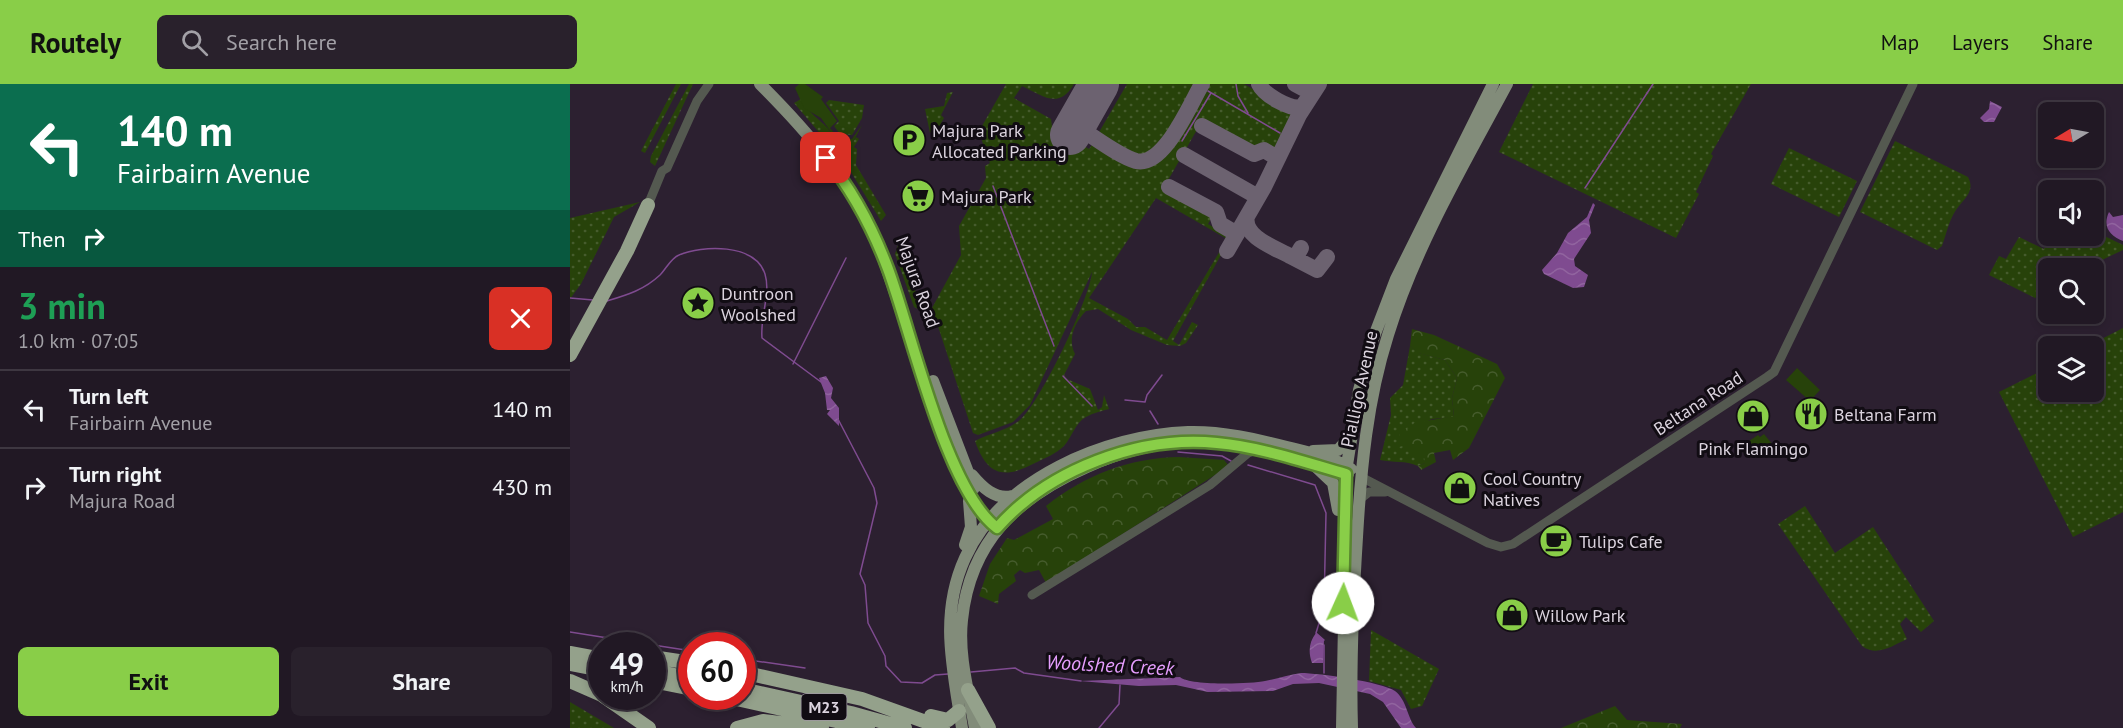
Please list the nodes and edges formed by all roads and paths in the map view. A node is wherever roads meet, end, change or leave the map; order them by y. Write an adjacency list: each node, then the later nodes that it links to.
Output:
1 (701, 84): 8 (street)
2 (709, 84): 8 (street)
3 (760, 84): 17 (main road, Majura Road)
4 (771, 84): 17 (main road, Majura Road)
5 (1493, 84): 11 (main road, Pialligo Avenue)
6 (1508, 84): 19 (main road, Pialligo Avenue)
7 (1913, 84): 20 (street, Beltana Road)
8 (697, 101): 9 (street)
9 (648, 205): 10 (highway)
10 (570, 355)
11 (1349, 438): 14 (main road); 18 (main road, Pialligo Avenue)
12 (1228, 444): 13 (main road); 15 (street); 23 (main road)
13 (1257, 450): 15 (street); 16 (main road)
14 (1306, 452): 18 (main road); 21 (main road)
15 (1236, 463): 24 (street)
16 (1312, 465): 18 (main road); 26 (main road)
17 (960, 466): 21 (main road); 23 (main road, Majura Road); 25 (main road)
18 (1346, 470): 19 (main road); 26 (main road, Pialligo Avenue)
19 (1361, 477): 20 (street, Beltana Road); 22 (main road, Pialligo Avenue)
20 (1388, 492): 22 (street)
21 (1012, 496): 23 (main road)
22 (1359, 500): 31 (main road, Pialligo Avenue)
23 (994, 523): 25 (main road); 32 (main road)
24 (1032, 595)
25 (949, 614): 32 (main road)
26 (1342, 622): 31 (main road, Pialligo Avenue)
27 (570, 645): 28 (highway)
28 (588, 648)
29 (570, 653): 30 (highway)
30 (588, 657)
31 (1347, 657): 44 (main road, Pialligo Avenue)
32 (957, 661): 37 (main road)
33 (570, 664): 34 (highway)
34 (588, 667)
35 (756, 675): 41 (highway)
36 (570, 681): 38 (highway)
37 (964, 688): 43 (main road); 52 (main road); 53 (highway)
38 (588, 689)
39 (756, 692): 49 (highway, M23)
40 (756, 703): 48 (highway, M23)
41 (877, 703): 43 (highway); 50 (highway)
42 (623, 710): 45 (highway)
43 (960, 711): 51 (main road)
44 (1347, 714): 54 (main road, Pialligo Avenue); 55 (main road, Pialligo Avenue)
45 (649, 728)
46 (737, 728): 47 (highway)
47 (822, 728)
48 (868, 728)
49 (905, 728)
50 (943, 728)
51 (962, 728)
52 (975, 728)
53 (989, 728)
54 (1342, 728)
55 (1352, 728)

